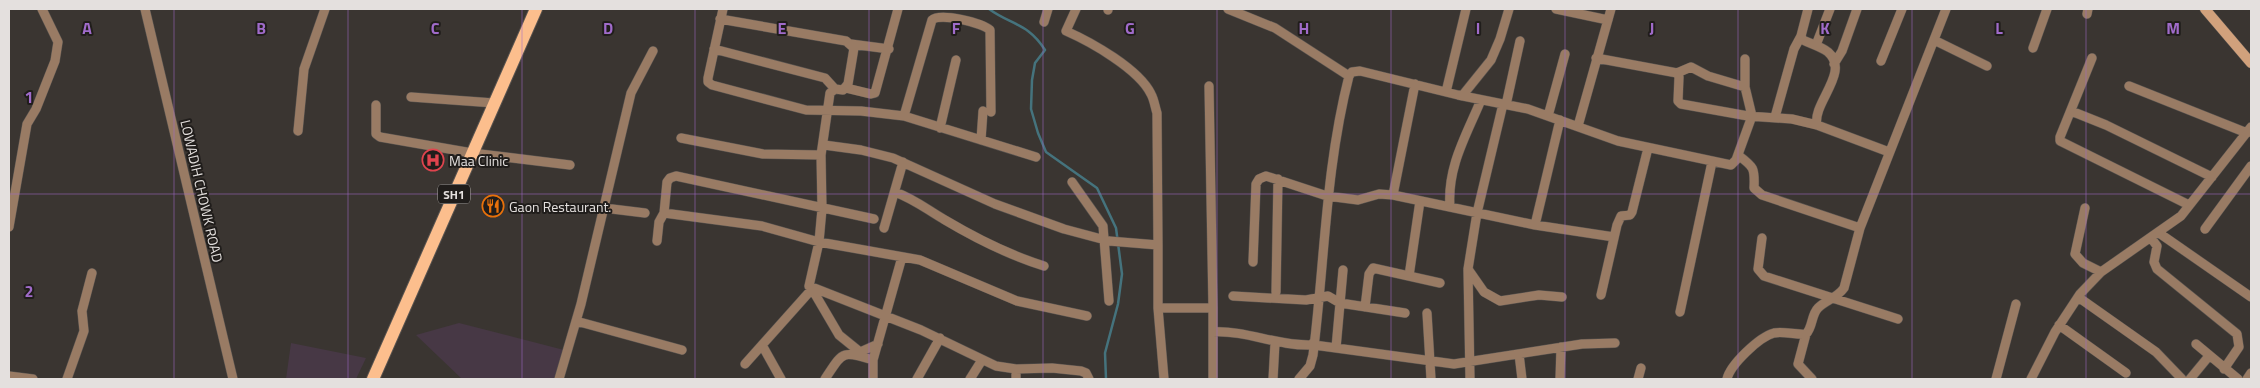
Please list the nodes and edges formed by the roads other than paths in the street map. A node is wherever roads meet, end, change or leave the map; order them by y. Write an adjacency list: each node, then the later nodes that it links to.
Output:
1 (42, 9): 99 (street)
2 (145, 9): 169 (street, LOWADIH CHOWK ROAD)
3 (325, 9): 68 (street)
4 (536, 9): 54 (main road, SH1)
5 (723, 9): 21 (street)
6 (898, 9): 31 (street)
7 (1048, 9): 23 (street)
8 (1076, 9): 109 (street)
9 (1228, 9): 43 (street)
10 (1466, 9): 50 (street)
11 (1509, 9): 51 (street)
12 (1556, 9): 22 (street)
13 (1611, 9): 22 (street)
14 (1808, 9): 24 (street)
15 (1830, 9): 28 (street)
16 (1857, 9): 40 (street)
17 (1902, 9): 38 (street)
18 (1946, 9): 26 (street)
19 (2047, 9): 30 (street)
20 (2205, 9): 39 (main road)
21 (720, 19): 27 (street); 29 (street)
22 (1608, 20): 34 (street)
23 (1044, 22)
24 (1801, 36): 28 (street); 62 (street)
25 (1520, 40): 55 (street)
26 (1934, 40): 41 (street); 73 (street)
27 (851, 44): 31 (street); 48 (street)
28 (1816, 45): 40 (street)
29 (714, 48): 49 (street); 58 (street)
30 (2033, 48)
31 (889, 49): 48 (street)
32 (653, 51): 91 (street)
33 (1565, 54): 60 (street)
34 (1596, 58): 42 (street); 65 (street)
35 (2092, 58): 57 (street)
36 (1744, 59): 47 (street)
37 (956, 60): 66 (street)
38 (1881, 61)
39 (2251, 63)
40 (1834, 64): 64 (street)
41 (1987, 66)
42 (1677, 73): 47 (street); 61 (street)
43 (1349, 76): 44 (street); 87 (street)
44 (1415, 84): 50 (street); 86 (street)
45 (1209, 86): 133 (street)
46 (2129, 86): 67 (street)
47 (1745, 87): 61 (street)
48 (846, 88): 49 (street)
49 (835, 89): 58 (street)
50 (1446, 92): 51 (street)
51 (1462, 96): 53 (street)
52 (411, 97): 54 (street)
53 (1482, 100): 55 (street); 90 (street)
54 (494, 103): 74 (main road, SH1)
55 (1504, 104): 60 (street); 96 (street)
56 (376, 105): 74 (street)
57 (2070, 111): 82 (street); 89 (street)
58 (828, 112): 59 (street); 71 (street)
59 (904, 116): 66 (street); 70 (street)
60 (1548, 116): 63 (street)
61 (1752, 116): 62 (street); 75 (street)
62 (1776, 117): 64 (street)
63 (1560, 120): 65 (street); 98 (street)
64 (1817, 125): 73 (street)
65 (1578, 126): 72 (street)
66 (940, 128): 70 (street)
67 (2249, 130): 82 (street)
68 (298, 131)
69 (681, 138): 76 (street)
70 (981, 140): 77 (street)
71 (824, 145): 76 (street); 78 (street)
72 (1648, 148): 79 (street); 104 (street)
73 (1889, 152): 101 (street)
74 (472, 153): 80 (street); 170 (main road, SH1)
75 (1738, 154): 79 (street); 101 (street)
76 (821, 155): 93 (street)
77 (1036, 157)
78 (903, 162): 85 (street); 107 (street)
79 (1712, 162): 134 (street)
80 (570, 165)
81 (2251, 166): 102 (street)
82 (2212, 177): 89 (street)
83 (1278, 179): 87 (street); 111 (street); 120 (street)
84 (1072, 182): 107 (street)
85 (895, 192): 100 (street); 112 (street)
86 (1393, 195): 87 (street); 88 (street)
87 (1327, 196): 126 (street)
88 (1420, 201): 90 (street); 117 (street)
89 (2190, 205): 103 (street)
90 (1450, 207): 96 (street)
91 (604, 208): 94 (street); 140 (street)
92 (2085, 208): 115 (street)
93 (822, 209): 95 (street); 97 (street); 108 (street)
94 (645, 213)
95 (664, 213): 106 (street); 108 (street)
96 (1477, 213): 98 (street); 113 (street)
97 (874, 219)
98 (1536, 225): 104 (street)
99 (9, 227)
100 (884, 228)
101 (1860, 228): 127 (street)
102 (2205, 229)
103 (2155, 235): 115 (street); 125 (street); 163 (street)
104 (1614, 237): 121 (street)
105 (1762, 238): 127 (street)
106 (657, 240)
107 (1107, 240): 109 (street); 128 (street)
108 (819, 242): 110 (street); 119 (street)
109 (1158, 245): 132 (street)
110 (902, 257): 137 (street); 138 (street)
111 (1253, 262)
112 (1044, 266)
113 (1468, 269): 123 (street); 159 (street)
114 (1344, 270): 129 (street)
115 (2101, 272): 124 (street)
116 (92, 273): 168 (street)
117 (1409, 276): 118 (street); 131 (street)
118 (1440, 283)
119 (812, 289): 138 (street); 147 (street); 148 (street)
120 (1276, 292)
121 (1600, 295)
122 (1233, 296): 126 (street)
123 (1562, 297)
124 (2078, 297): 141 (street); 192 (street)
125 (2251, 297)
126 (1319, 298): 129 (street); 150 (street)
127 (1834, 298): 139 (street); 143 (street)
128 (1109, 301)
129 (1340, 303): 131 (street); 152 (street)
130 (2016, 304): 190 (street)
131 (1365, 307): 135 (street)
132 (1158, 308): 133 (street); 179 (street)
133 (1213, 308): 142 (street)
134 (1680, 312)
135 (1405, 313)
136 (1427, 313): 158 (street)
137 (1087, 316)
138 (887, 317): 144 (street); 148 (street)
139 (1898, 319)
140 (576, 321): 153 (street); 171 (street)
141 (2059, 325): 164 (street); 191 (street)
142 (1213, 332): 145 (street); 180 (street)
143 (1806, 334): 188 (street); 189 (street)
144 (940, 338): 157 (street); 175 (street)
145 (1275, 343): 150 (street); 181 (street)
146 (1615, 343): 151 (street)
147 (762, 344): 160 (street); 172 (street)
148 (878, 344): 156 (street)
149 (2196, 344): 155 (street)
150 (1314, 346): 152 (street); 182 (street)
151 (1561, 347): 154 (street); 186 (street)
152 (1336, 348): 158 (street)
153 (682, 350)
154 (1519, 354): 159 (street); 185 (street)
155 (2209, 356): 163 (street); 193 (street)
156 (873, 360): 173 (street); 174 (street)
157 (982, 360): 162 (street); 176 (street)
158 (1431, 361): 159 (street); 183 (street)
159 (1468, 362): 184 (street)
160 (745, 364)
161 (1641, 368): 187 (street)
162 (1016, 369): 177 (street); 178 (street)
163 (2224, 369): 194 (street)
164 (2126, 373)
165 (2251, 373): 195 (street)
166 (9, 376): 167 (street)
167 (34, 379)
168 (67, 379)
169 (233, 379)
170 (373, 379)
171 (559, 379)
172 (781, 379)
173 (825, 379)
174 (873, 379)
175 (917, 379)
176 (970, 379)
177 (1016, 379)
178 (1089, 379)
179 (1164, 379)
180 (1213, 379)
181 (1273, 379)
182 (1299, 379)
183 (1431, 379)
184 (1470, 379)
185 (1522, 379)
186 (1560, 379)
187 (1638, 379)
188 (1727, 379)
189 (1812, 379)
190 (1996, 379)
191 (2030, 379)
192 (2182, 379)
193 (2190, 379)
194 (2238, 379)
195 (2247, 379)

